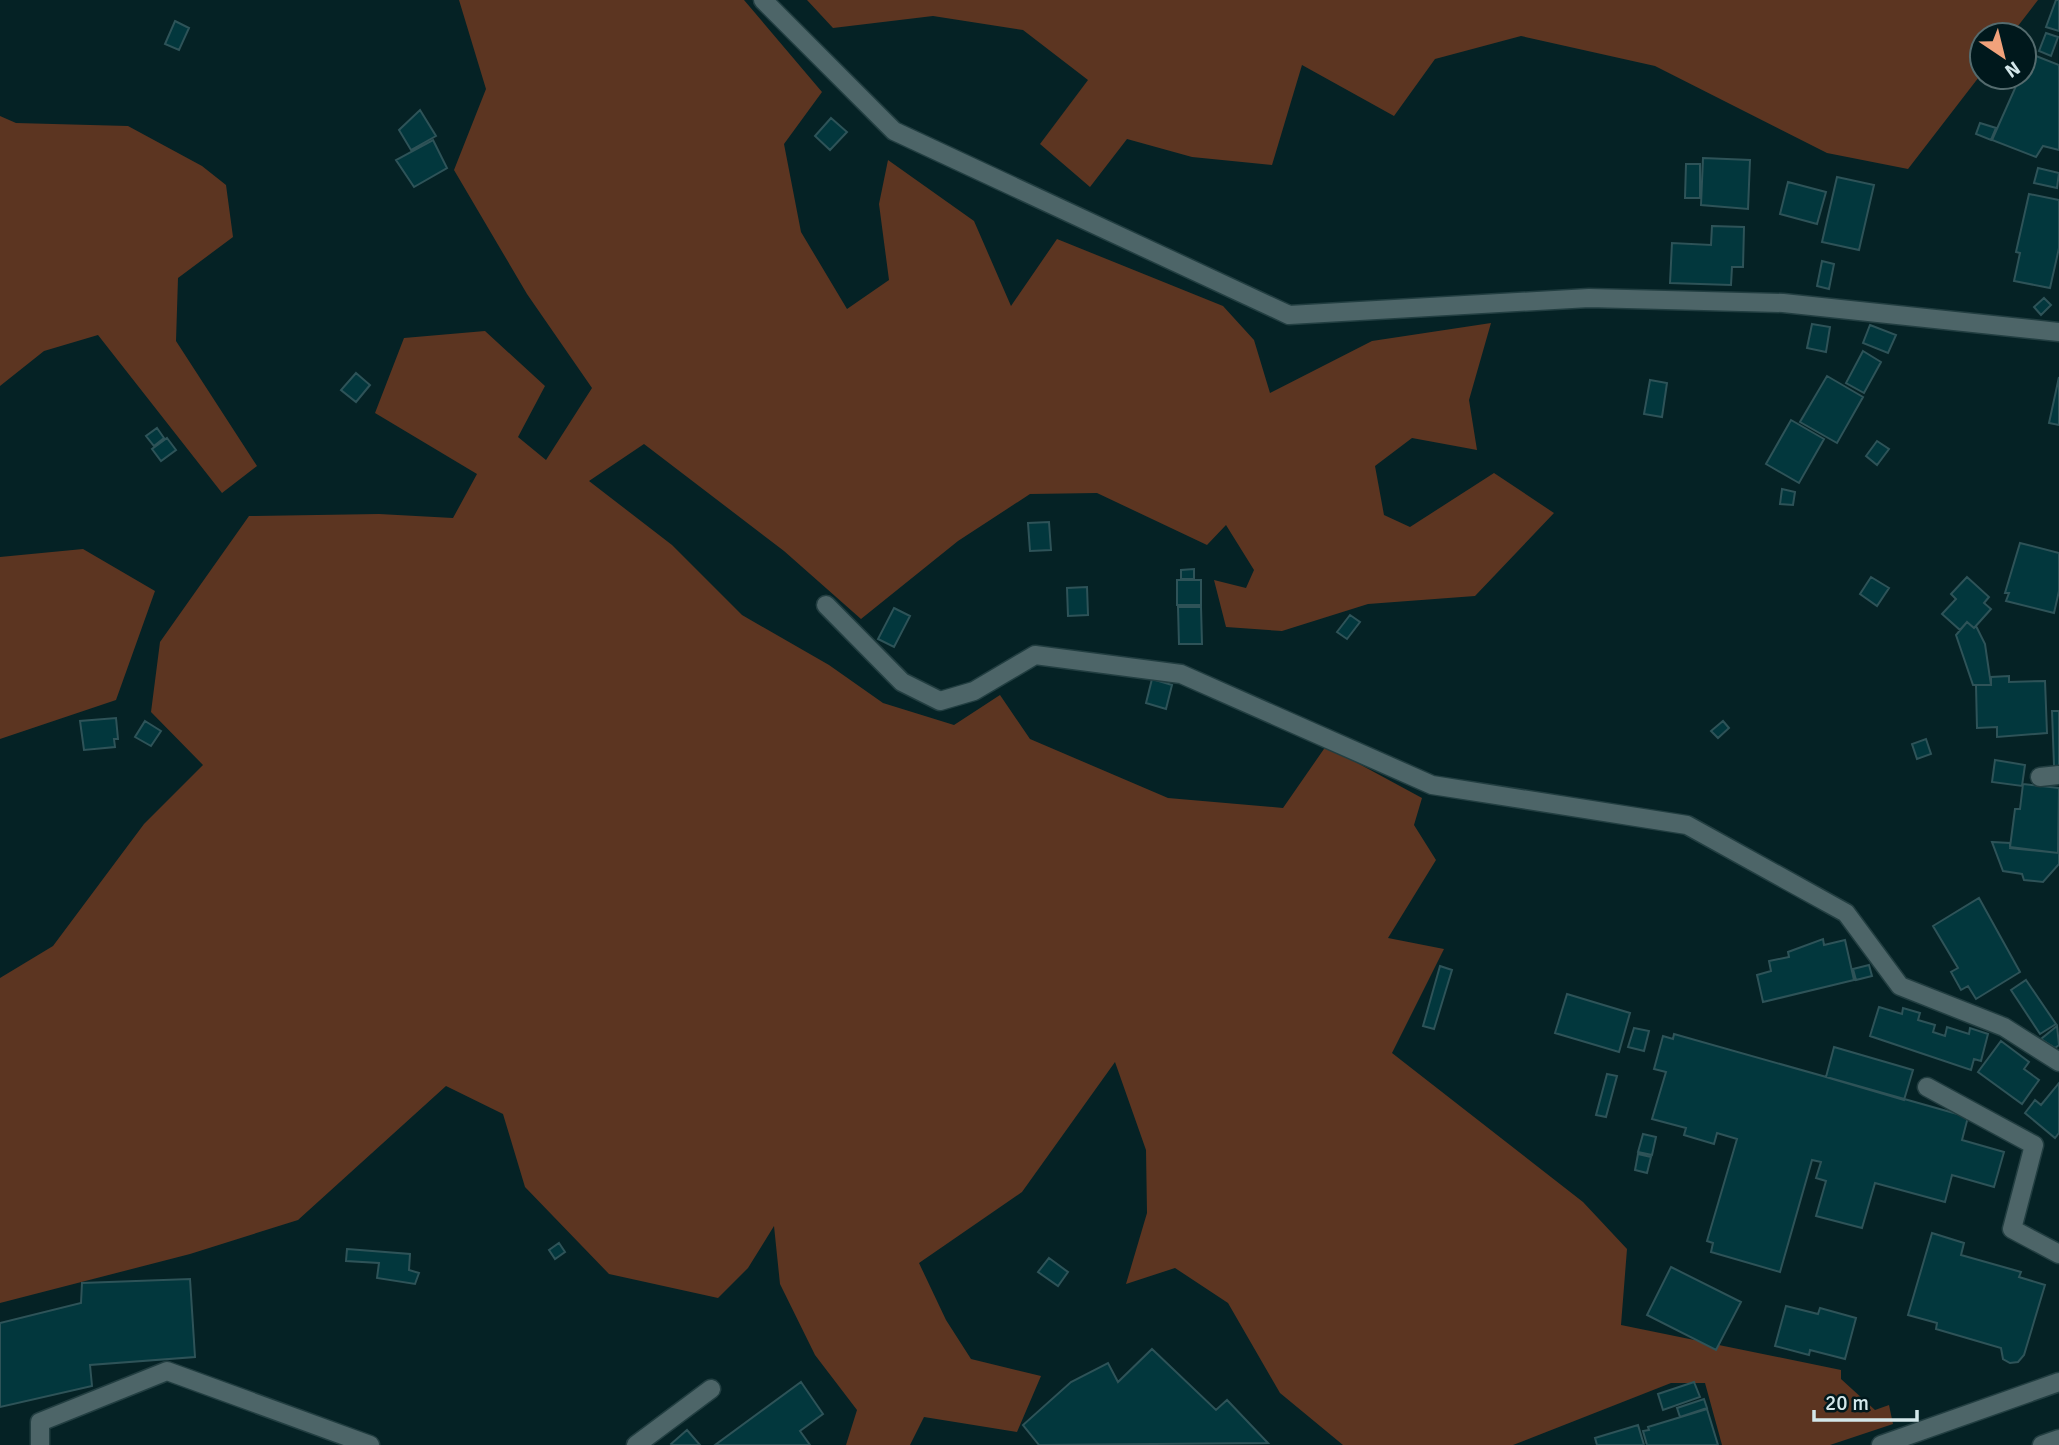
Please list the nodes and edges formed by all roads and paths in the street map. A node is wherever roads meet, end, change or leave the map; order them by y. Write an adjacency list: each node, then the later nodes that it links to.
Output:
1 (763, 0): 2 (street)
2 (2059, 332)
3 (826, 605): 6 (street)
4 (2059, 775): 5 (street)
5 (2040, 777)
6 (2059, 1062)
7 (1927, 1087): 8 (street)
8 (2059, 1254)
9 (2059, 1382): 15 (street)
10 (711, 1389): 14 (street)
11 (2059, 1439): 16 (street)
12 (40, 1445): 13 (street)
13 (370, 1445)
14 (636, 1445)
15 (1881, 1445)
16 (2042, 1445)

